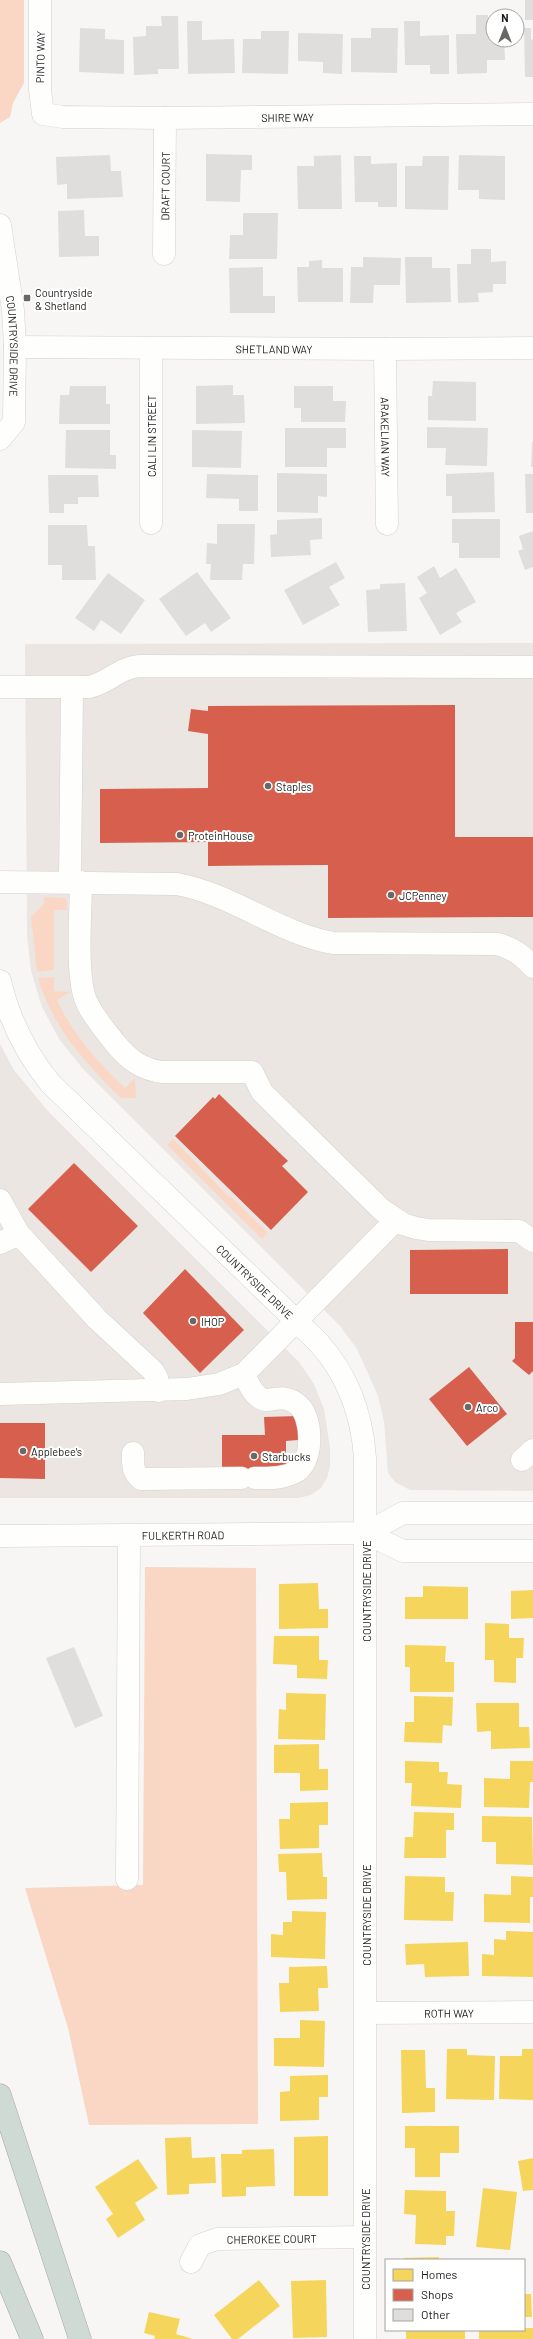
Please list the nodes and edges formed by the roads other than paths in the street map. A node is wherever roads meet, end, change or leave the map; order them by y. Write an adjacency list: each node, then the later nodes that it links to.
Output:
1 (40, 0): 2 (street, PINTO WAY)
2 (43, 114): 4 (street, SHIRE WAY)
3 (533, 114): 4 (street, SHIRE WAY)
4 (165, 118): 6 (street, DRAFT COURT)
5 (0, 225): 7 (street, COUNTRYSIDE DRIVE)
6 (164, 254)
7 (15, 347): 8 (street, SHETLAND WAY); 11 (street, COUNTRYSIDE DRIVE)
8 (151, 348): 10 (street, SHETLAND WAY); 12 (street, CALI LIN STREET)
9 (533, 348): 10 (street, SHETLAND WAY)
10 (385, 350): 13 (street, ARAKELIAN WAY)
11 (0, 439)
12 (151, 523)
13 (387, 524)
14 (533, 667): 16 (street)
15 (0, 687): 16 (street)
16 (72, 688): 18 (street)
17 (0, 882): 18 (street)
18 (75, 882): 19 (street); 23 (street)
19 (533, 967)
20 (0, 981): 21 (street, COUNTRYSIDE DRIVE)
21 (8, 1035): 26 (street, COUNTRYSIDE DRIVE)
22 (0, 1200): 24 (street)
23 (396, 1220): 25 (street); 26 (street)
24 (9, 1239): 28 (street)
25 (533, 1241)
26 (296, 1320): 27 (street); 32 (street, COUNTRYSIDE DRIVE)
27 (244, 1374): 28 (street); 30 (street)
28 (158, 1391): 29 (street)
29 (0, 1394)
30 (133, 1453)
31 (533, 1513): 32 (street, FULKERTH ROAD)
32 (366, 1533): 34 (street, FULKERTH ROAD); 35 (street, FULKERTH ROAD); 38 (street, COUNTRYSIDE DRIVE)
33 (0, 1536): 34 (street, FULKERTH ROAD)
34 (129, 1536): 36 (street)
35 (533, 1551)
36 (127, 1879)
37 (533, 2012): 38 (street, ROTH WAY)
38 (366, 2013): 40 (street, COUNTRYSIDE DRIVE)
39 (0, 2094): 44 (highway)
40 (364, 2237): 42 (street, CHEROKEE COURT); 45 (street, COUNTRYSIDE DRIVE)
41 (0, 2262): 43 (highway)
42 (191, 2262)
43 (32, 2339)
44 (80, 2339)
45 (365, 2339)

